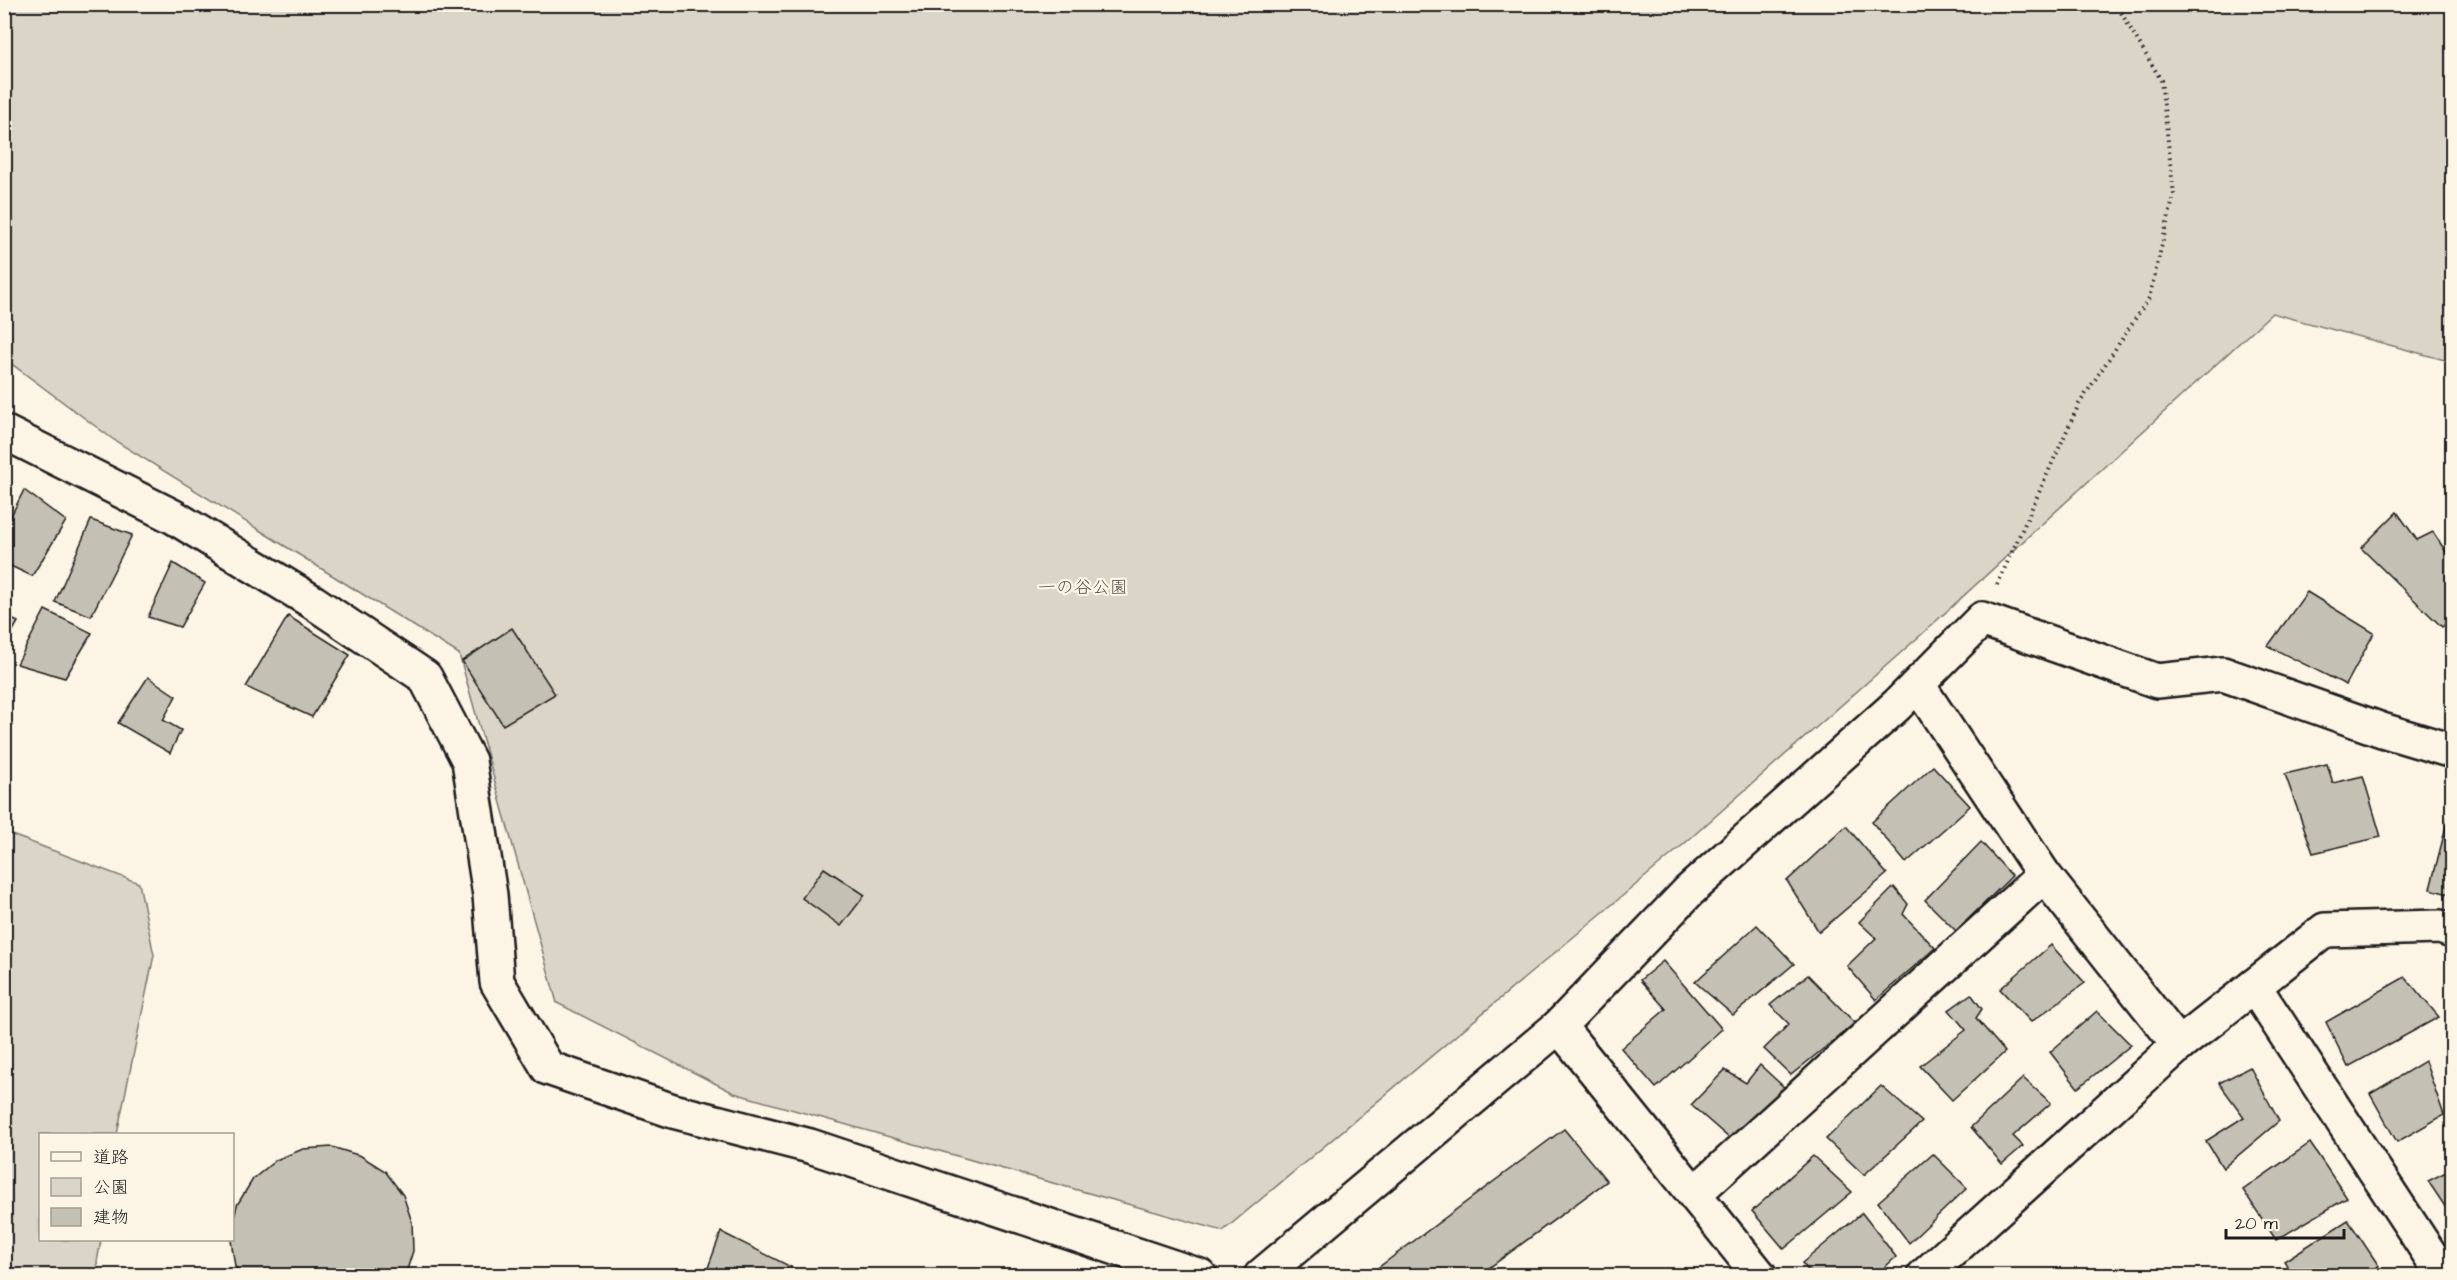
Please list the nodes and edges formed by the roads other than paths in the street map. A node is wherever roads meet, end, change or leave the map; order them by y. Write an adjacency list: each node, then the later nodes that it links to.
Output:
1 (4, 432): 10 (street)
2 (1918, 684): 3 (street); 4 (street); 7 (street)
3 (2452, 751)
4 (2044, 875): 8 (street); 9 (street)
5 (2452, 931): 6 (street)
6 (2254, 986): 8 (street); 14 (street)
7 (1559, 1026): 9 (street); 11 (street)
8 (2179, 1045): 13 (street)
9 (1694, 1194): 12 (street)
10 (1200, 1275)
11 (1261, 1275)
12 (1760, 1275)
13 (1924, 1275)
14 (2444, 1275)

